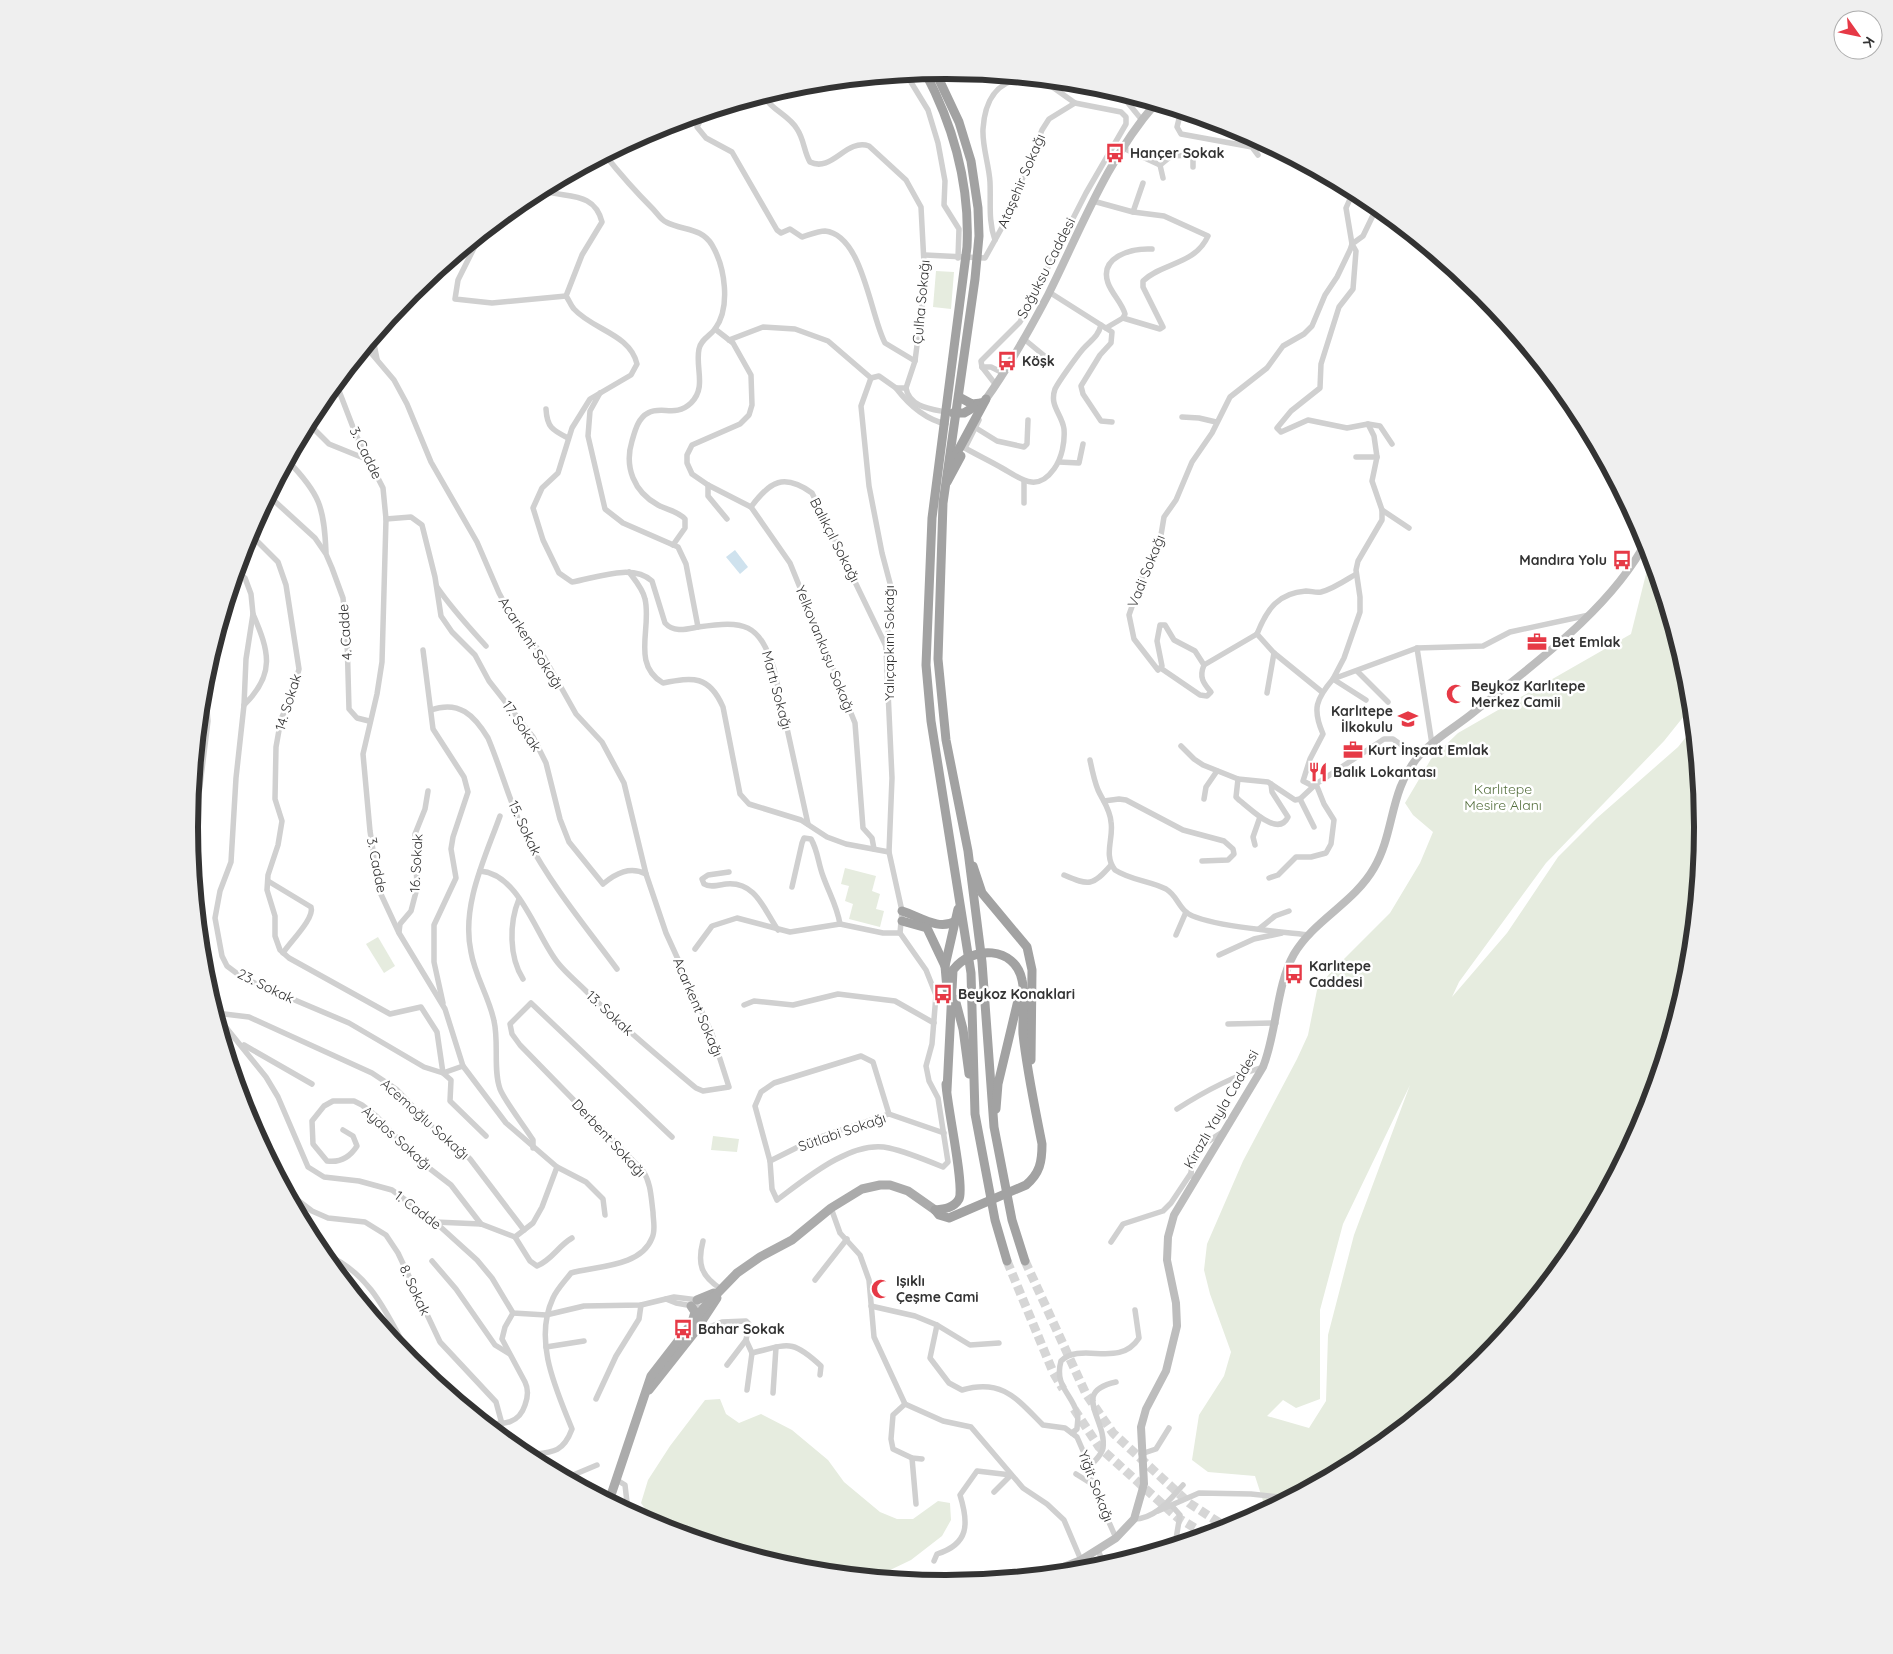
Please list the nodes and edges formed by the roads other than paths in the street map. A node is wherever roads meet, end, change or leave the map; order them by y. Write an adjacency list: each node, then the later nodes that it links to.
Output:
1 (928, 79): 54 (highway)
2 (939, 79): 51 (highway)
3 (910, 80): 30 (street)
4 (1008, 81): 25 (street)
5 (1051, 86): 8 (street)
6 (768, 101): 29 (street, Çulha Sokağı)
7 (1126, 101): 12 (street)
8 (1074, 103): 25 (street, Ataşehir Sokağı); 43 (street)
9 (1152, 108): 12 (main road, Soğuksu Caddesi)
10 (1180, 116): 14 (street)
11 (700, 120): 42 (street)
12 (1142, 120): 13 (main road, Soğuksu Caddesi)
13 (1123, 148): 16 (street); 22 (main road, Soğuksu Caddesi)
14 (1258, 155)
15 (609, 160): 35 (street)
16 (1160, 165): 17 (street); 18 (street)
17 (1193, 167)
18 (1163, 178)
19 (1142, 183): 23 (street)
20 (551, 193): 32 (street)
21 (1351, 198): 26 (street)
22 (1093, 201): 23 (street); 31 (main road, Soğuksu Caddesi)
23 (1133, 212): 33 (street)
24 (1374, 213): 26 (street, Vadi Sokağı)
25 (995, 240): 30 (street, Ataşehir Sokağı)
26 (1352, 244): 60 (street, Vadi Sokağı); 62 (street)
27 (475, 246): 32 (street)
28 (1152, 250): 33 (street)
29 (925, 255): 30 (street, Ataşehir Sokağı); 42 (street, Çulha Sokağı)
30 (958, 258)
31 (1049, 292): 34 (street); 36 (main road, Soğuksu Caddesi)
32 (566, 296): 50 (street)
33 (1123, 318): 34 (street)
34 (1103, 326): 59 (street); 72 (street)
35 (715, 329): 37 (street, Yelkovankuşu Sokağı); 86 (street)
36 (1024, 339): 40 (street); 44 (main road, Soğuksu Caddesi)
37 (729, 340): 45 (street); 77 (street, Yelkovankuşu Sokağı)
38 (373, 347): 41 (street)
39 (370, 351): 41 (street, Acarkent Sokağı)
40 (1047, 358)
41 (377, 359): 141 (street, Acarkent Sokağı)
42 (915, 361): 48 (street, Çulha Sokağı)
43 (982, 368): 44 (street); 46 (street)
44 (1003, 373): 46 (main road, Soğuksu Caddesi)
45 (871, 378): 47 (street); 95 (street, Yalıçapkını Sokağı)
46 (996, 385): 52 (main road, Soğuksu Caddesi)
47 (896, 388): 48 (street); 61 (street)
48 (906, 388): 54 (street)
49 (339, 391): 71 (street, 3. Cadde)
50 (600, 392): 65 (street); 86 (street)
51 (959, 397): 52 (highway); 55 (highway)
52 (984, 401): 55 (highway); 56 (highway); 64 (street, Soğuksu Caddesi)
53 (546, 409): 65 (street)
54 (946, 412): 55 (highway); 61 (highway)
55 (956, 414): 61 (highway)
56 (975, 416): 61 (highway); 74 (highway)
57 (1182, 417): 60 (street)
58 (1028, 420): 64 (street)
59 (1112, 422)
60 (1216, 422): 105 (street, Vadi Sokağı)
61 (950, 424): 74 (highway); 147 (highway)
62 (1368, 424): 67 (street); 70 (street)
63 (314, 428): 71 (street)
64 (976, 428): 68 (street, Soğuksu Caddesi)
65 (568, 438): 89 (street)
66 (1083, 444): 72 (street)
67 (1392, 444)
68 (965, 448): 75 (street); 76 (highway)
69 (1356, 457): 70 (street)
70 (1377, 457): 81 (street)
71 (370, 461): 82 (street, 3. Cadde)
72 (1059, 462): 75 (street)
73 (292, 464): 88 (street)
74 (947, 471): 76 (highway)
75 (1024, 481): 79 (street)
76 (946, 484): 135 (highway)
77 (708, 485): 80 (street, Yelkovankuşu Sokağı); 83 (street, Yelkovankuşu Sokağı)
78 (273, 500): 88 (street, 4. Cadde)
79 (1024, 503)
80 (751, 507): 96 (street, Balıkçıl Sokağı); 134 (street, Yelkovankuşu Sokağı)
81 (1382, 510): 84 (street); 90 (street)
82 (386, 519): 92 (street, 17. Sokak); 115 (street, 3. Cadde)
83 (727, 519)
84 (1408, 528)
85 (256, 539): 144 (street, 14. Sokak)
86 (674, 545): 97 (street)
87 (1641, 550): 94 (main road, Kirazlı Yayla Caddesi)
88 (326, 554): 115 (street, 4. Cadde)
89 (629, 572): 97 (street, Martı Sokağı); 131 (street)
90 (1356, 574): 98 (street); 107 (street)
91 (242, 575): 93 (street, 23. Sokak)
92 (436, 586): 99 (street, 17. Sokak); 141 (street, 17. Sokak)
93 (253, 614): 112 (street, 23. Sokak); 112 (street, 23. Sokak)
94 (1589, 615): 101 (street); 116 (main road, Kirazlı Yayla Caddesi)
95 (890, 624): 96 (street); 100 (street, Yalıçapkını Sokağı)
96 (878, 626): 100 (street, Balıkçıl Sokağı)
97 (698, 627): 131 (street, Martı Sokağı)
98 (1257, 634): 103 (street); 104 (street)
99 (486, 646)
100 (886, 648): 136 (street, Yalıçapkını Sokağı)
101 (1418, 648): 106 (street); 116 (street)
102 (423, 650): 113 (street)
103 (1274, 653): 108 (street); 109 (street)
104 (1204, 665): 105 (street, Vadi Sokağı); 105 (street)
105 (1162, 669)
106 (1357, 671): 107 (street); 111 (street)
107 (1333, 679): 108 (street); 110 (street)
108 (1322, 692): 123 (street)
109 (1267, 693)
110 (1366, 700)
111 (1388, 702)
112 (244, 705): 179 (street, 23. Sokak)
113 (431, 710): 165 (street, 15. Sokak); 170 (street)
114 (207, 715): 124 (street)
115 (370, 721): 157 (street, 3. Cadde)
116 (1432, 744): 118 (main road, Kirazlı Yayla Caddesi)
117 (1181, 746): 120 (street)
118 (1418, 757): 123 (street); 160 (main road, Kirazlı Yayla Caddesi)
119 (1090, 760): 128 (street)
120 (1217, 771): 121 (street); 127 (street)
121 (1238, 779): 122 (street); 130 (street)
122 (1271, 784): 126 (street); 130 (street)
123 (1316, 784): 126 (street); 143 (street)
124 (200, 789)
125 (428, 791): 157 (street, 16. Sokak)
126 (1300, 799): 132 (street)
127 (1204, 800)
128 (1104, 801): 137 (street); 138 (street)
129 (500, 816): 139 (street)
130 (1260, 817): 133 (street)
131 (808, 824): 134 (street)
132 (1314, 827)
133 (1255, 846)
134 (874, 849): 136 (street)
135 (968, 851): 181 (highway); 187 (highway)
136 (889, 852): 149 (street, Yalıçapkını Sokağı)
137 (1202, 861)
138 (1111, 865): 142 (street); 150 (street)
139 (480, 871): 146 (street, 13. Sokak); 193 (street)
140 (729, 872): 155 (street)
141 (646, 874): 182 (street, Acarkent Sokağı)
142 (1064, 875)
143 (1269, 878)
144 (268, 881): 162 (street, 14. Sokak); 162 (street)
145 (792, 887): 153 (street)
146 (519, 899): 166 (street); 182 (street, 13. Sokak)
147 (959, 899): 151 (highway); 186 (highway)
148 (1289, 910): 154 (street)
149 (902, 911): 151 (highway); 152 (street, Yalıçapkını Sokağı)
150 (1186, 912): 154 (street); 159 (street)
151 (956, 921): 164 (highway)
152 (902, 922): 158 (street, Yalıçapkını Sokağı); 164 (highway)
153 (840, 924): 155 (street); 158 (street)
154 (1259, 929): 156 (street)
155 (778, 930): 161 (street)
156 (1284, 932): 160 (street); 163 (street)
157 (400, 933): 170 (street, 3. Cadde)
158 (900, 933): 172 (street)
159 (1176, 935)
160 (1310, 935): 173 (main road, Kirazlı Yayla Caddesi)
161 (695, 949)
162 (283, 953): 179 (street)
163 (1219, 955)
164 (945, 966): 183 (highway)
165 (617, 968)
166 (523, 979)
167 (1022, 980): 168 (highway); 181 (highway); 187 (highway)
168 (953, 991): 183 (highway); 186 (highway)
169 (744, 1005): 172 (street)
170 (445, 1009): 177 (street, 3. Cadde)
171 (223, 1015): 204 (street, Acemoğlu Sokağı)
172 (934, 1023): 190 (street)
173 (1276, 1023): 175 (street); 178 (main road, Kirazlı Yayla Caddesi)
174 (225, 1024): 176 (street, 1. Cadde)
175 (1228, 1024)
176 (242, 1044): 180 (street); 202 (street, 1. Cadde)
177 (463, 1066): 179 (street); 193 (street, 3. Cadde)
178 (1263, 1067): 184 (street); 189 (main road, Kirazlı Yayla Caddesi)
179 (443, 1073): 191 (street)
180 (312, 1084)
181 (1030, 1085): 200 (highway)
182 (729, 1087)
183 (947, 1090): 200 (highway)
184 (1177, 1109)
185 (889, 1114): 190 (street, Sütlabi Sokağı); 194 (street, Sütlabi Sokağı); 194 (street)
186 (975, 1114): 213 (highway)
187 (994, 1126): 211 (highway)
188 (343, 1130): 203 (street, Aydos Sokağı)
189 (1224, 1131): 196 (street); 197 (main road, Kirazlı Yayla Caddesi)
190 (944, 1133): 194 (street)
191 (486, 1136)
192 (672, 1137): 222 (street, Derbent Sokağı)
193 (533, 1148): 195 (street, 3. Cadde)
194 (770, 1161)
195 (557, 1167): 201 (street, 3. Cadde); 204 (street)
196 (1191, 1173): 197 (street); 209 (street)
197 (1191, 1184): 248 (main road, Kirazlı Yayla Caddesi)
198 (298, 1201): 244 (street, 8. Sokak)
199 (831, 1208): 200 (main road); 207 (street); 215 (main road)
200 (935, 1210)
201 (605, 1216)
202 (435, 1222): 203 (street); 221 (street, 1. Cadde)
203 (481, 1224): 205 (street)
204 (524, 1230): 205 (street)
205 (515, 1237): 206 (street)
206 (572, 1238)
207 (847, 1239): 214 (street); 218 (street)
208 (703, 1241): 215 (street)
209 (1111, 1242)
210 (335, 1258): 226 (street)
211 (1025, 1260)
212 (432, 1261): 233 (street)
213 (1006, 1261)
214 (815, 1280)
215 (721, 1289): 216 (main road); 219 (main road)
216 (694, 1303): 217 (street); 219 (street); 223 (main road)
217 (641, 1305): 222 (street); 241 (street)
218 (871, 1306): 224 (street); 242 (street)
219 (707, 1308): 223 (main road); 225 (main road); 232 (main road)
220 (1135, 1310): 246 (street)
221 (513, 1313): 222 (street); 233 (street)
222 (546, 1315): 230 (street, Derbent Sokağı)
223 (692, 1322): 240 (main road)
224 (937, 1324): 229 (street); 246 (street, Yiğit Sokağı)
225 (694, 1333): 227 (street); 232 (main road)
226 (398, 1335)
227 (746, 1340): 234 (street); 235 (street)
228 (584, 1342): 230 (street)
229 (999, 1343)
230 (546, 1347): 247 (street, Derbent Sokağı)
231 (776, 1347): 234 (street); 236 (street); 239 (street)
232 (681, 1351): 240 (main road)
233 (508, 1353): 244 (street)
234 (752, 1353): 238 (street)
235 (727, 1365)
236 (820, 1375)
237 (1116, 1382): 252 (street)
238 (747, 1390)
239 (773, 1393)
240 (645, 1394): 256 (main road)
241 (596, 1399)
242 (905, 1404): 249 (street); 254 (street)
243 (495, 1424): 244 (street)
244 (502, 1424)
245 (1169, 1428): 248 (street)
246 (1072, 1433): 252 (street, Yiğit Sokağı)
247 (537, 1453)
248 (1141, 1454): 266 (main road, Kirazlı Yayla Caddesi)
249 (912, 1458): 250 (street); 263 (street)
250 (922, 1459)
251 (597, 1465): 255 (street)
252 (1090, 1467): 257 (street, Yiğit Sokağı)
253 (1076, 1474): 257 (street)
254 (1011, 1475): 259 (street); 271 (street); 272 (street)
255 (576, 1477)
256 (617, 1480): 260 (main road); 262 (street)
257 (1092, 1484): 267 (street, Yiğit Sokağı)
258 (1183, 1484): 265 (street)
259 (994, 1492)
260 (611, 1495)
261 (1279, 1497): 264 (street)
262 (627, 1503)
263 (916, 1504)
264 (1172, 1506): 265 (street); 268 (street)
265 (1158, 1511): 266 (street)
266 (1134, 1519): 267 (main road, Kirazlı Yayla Caddesi)
267 (1116, 1538): 269 (main road, Kirazlı Yayla Caddesi)
268 (1176, 1539)
269 (1098, 1550): 270 (street); 271 (main road, Kirazlı Yayla Caddesi)
270 (1102, 1559)
271 (1082, 1560): 273 (main road, Kirazlı Yayla Caddesi)
272 (934, 1561)
273 (1070, 1565)

